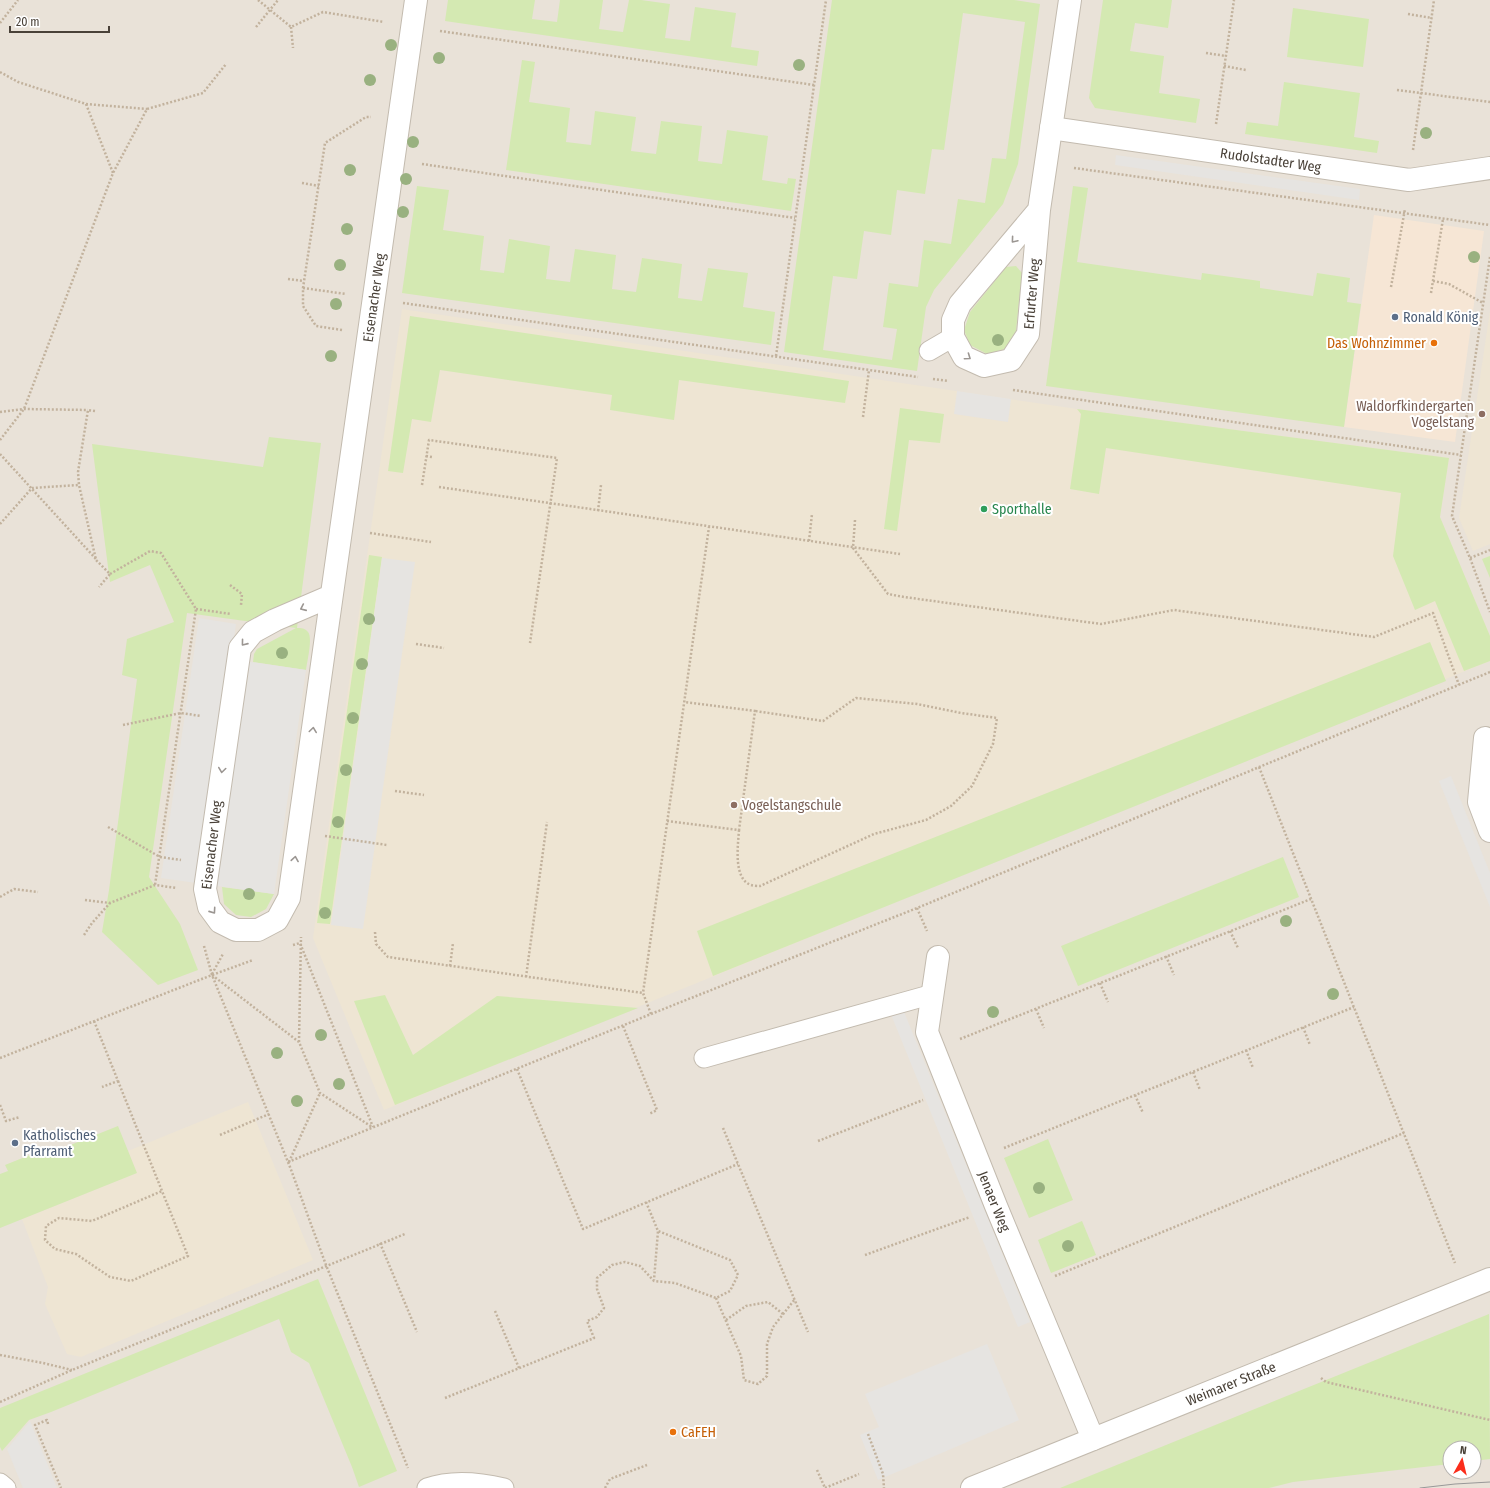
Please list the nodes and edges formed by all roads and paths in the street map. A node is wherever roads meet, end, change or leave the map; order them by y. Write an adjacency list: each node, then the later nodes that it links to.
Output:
1 (18, 0): 12 (path)
2 (258, 0): 9 (path)
3 (278, 0): 9 (path)
4 (416, 0): 15 (street, Eisenacher Weg)
5 (826, 0): 23 (path)
6 (1070, 0): 30 (street, Erfurter Weg)
7 (1234, 0): 18 (path)
8 (1434, 0): 11 (path)
9 (269, 9): 13 (path); 14 (path)
10 (1408, 14): 11 (path)
11 (1432, 18): 25 (path)
12 (0, 22)
13 (256, 27)
14 (291, 27): 15 (path); 16 (path)
15 (412, 27): 23 (path); 29 (street, Eisenacher Weg)
16 (292, 48)
17 (1206, 53): 18 (path)
18 (1226, 56): 20 (path)
19 (226, 64): 28 (path)
20 (1224, 66): 21 (path); 31 (path)
21 (1246, 70)
22 (0, 72): 27 (path)
23 (814, 85): 42 (path)
24 (1397, 90): 25 (path)
25 (1421, 93): 26 (path); 36 (path)
26 (1490, 102)
27 (86, 104): 28 (path); 35 (path)
28 (147, 109): 35 (path)
29 (399, 121): 32 (street, Eisenacher Weg); 38 (path)
30 (1051, 128): 31 (street, Rudolstadter Weg); 33 (street, Erfurter Weg)
31 (1212, 151): 36 (street, Rudolstadter Weg); 39 (path)
32 (393, 160): 42 (path); 52 (street, Eisenacher Weg)
33 (1046, 164): 39 (path); 40 (street, Erfurter Weg)
34 (1490, 168): 36 (street, Rudolstadter Weg)
35 (113, 173): 63 (path)
36 (1409, 180): 41 (path)
37 (302, 183): 38 (path)
38 (319, 186): 47 (path)
39 (1207, 187): 41 (path)
40 (1039, 210): 55 (street, Erfurter Weg, one-way to 55); 55 (street, Erfurter Weg, one-way to 40)
41 (1404, 214): 43 (path); 49 (path)
42 (795, 218): 57 (path)
43 (1443, 219): 44 (path); 48 (path)
44 (1490, 225)
45 (1490, 256): 53 (path)
46 (288, 279): 47 (path)
47 (304, 281): 50 (path)
48 (1433, 281): 51 (path); 53 (path)
49 (1391, 287)
50 (303, 288): 52 (path); 54 (path)
51 (1431, 293)
52 (374, 298): 54 (street, Eisenacher Weg); 57 (path)
53 (1483, 303): 70 (path)
54 (369, 334): 84 (street, Eisenacher Weg)
55 (953, 337): 56 (lane)
56 (929, 350)
57 (776, 356): 58 (path)
58 (869, 370): 59 (path); 67 (path)
59 (923, 377)
60 (930, 378): 61 (path)
61 (952, 382)
62 (1011, 390): 70 (path)
63 (24, 409): 64 (path); 66 (path); 68 (path)
64 (88, 410): 65 (path); 73 (path)
65 (95, 411)
66 (0, 412)
67 (863, 417)
68 (0, 440)
69 (0, 454): 77 (path)
70 (1461, 455): 90 (path)
71 (426, 456): 72 (path); 74 (path); 78 (path)
72 (432, 457)
73 (79, 485): 77 (path); 91 (path)
74 (422, 485)
75 (601, 485): 79 (path)
76 (439, 487): 78 (path)
77 (32, 488): 82 (path); 91 (path)
78 (551, 504): 79 (path); 98 (path)
79 (598, 511): 83 (path)
80 (812, 514): 85 (path)
81 (855, 520): 87 (path)
82 (0, 524)
83 (709, 527): 85 (path); 103 (path)
84 (342, 529): 86 (path); 95 (street, Eisenacher Weg)
85 (808, 541): 87 (path)
86 (431, 542)
87 (853, 548): 89 (path); 102 (path)
88 (1490, 550): 90 (path)
89 (900, 554)
90 (1470, 558): 97 (path)
91 (96, 560): 92 (path)
92 (110, 574): 94 (path); 105 (path)
93 (230, 585): 96 (path)
94 (100, 588)
95 (331, 596): 116 (street, Eisenacher Weg, one-way to 95); 120 (street, Eisenacher Weg, one-way to 120)
96 (240, 608)
97 (1490, 612)
98 (530, 643)
99 (416, 644): 100 (path)
100 (444, 648)
101 (1490, 672): 102 (path)
102 (1459, 685): 108 (path)
103 (684, 702): 104 (path); 111 (path)
104 (755, 711): 114 (path); 114 (path)
105 (181, 713): 106 (path); 118 (path)
106 (123, 725)
107 (1485, 738): 115 (street)
108 (1259, 767): 123 (path); 146 (path)
109 (395, 791): 110 (path)
110 (424, 795)
111 (667, 821): 114 (path); 141 (path)
112 (547, 822): 139 (path)
113 (108, 827): 118 (path)
114 (739, 830)
115 (1490, 831)
116 (299, 832): 117 (path); 120 (street, Eisenacher Weg, one-way to 116)
117 (387, 845)
118 (160, 857): 119 (path)
119 (155, 885): 120 (path); 125 (path)
120 (205, 888)
121 (38, 892): 122 (path)
122 (0, 897)
123 (1311, 899): 126 (path); 144 (path)
124 (85, 900): 125 (path)
125 (110, 903): 128 (path)
126 (1230, 931): 132 (path); 133 (path)
127 (375, 932): 136 (path)
128 (84, 935)
129 (300, 943): 131 (path); 151 (path); 171 (path)
130 (453, 943): 136 (path)
131 (286, 948)
132 (1238, 948)
133 (1166, 956): 138 (path); 140 (path)
134 (938, 957): 142 (street, Jenaer Weg)
135 (256, 958): 137 (path)
136 (450, 966): 139 (path)
137 (212, 974): 147 (path); 151 (path); 168 (path)
138 (1174, 975)
139 (526, 977): 141 (path)
140 (1100, 983): 143 (path); 145 (path)
141 (642, 993): 146 (path)
142 (933, 994): 153 (street, Jenaer Weg); 156 (lane)
143 (1108, 1002)
144 (1354, 1007): 149 (path); 173 (path)
145 (1036, 1009): 150 (path); 153 (path)
146 (651, 1014): 148 (path)
147 (94, 1021): 155 (path); 160 (path)
148 (623, 1026): 158 (path); 169 (path)
149 (1303, 1027): 152 (path); 154 (path)
150 (1044, 1028)
151 (299, 1042): 163 (path)
152 (1310, 1045)
153 (934, 1049): 176 (street, Jenaer Weg)
154 (1246, 1050): 157 (path); 159 (path)
155 (0, 1058)
156 (704, 1058)
157 (1254, 1068)
158 (517, 1069): 171 (path); 180 (path)
159 (1192, 1072): 162 (path); 164 (path)
160 (118, 1081): 161 (path); 179 (path)
161 (102, 1087)
162 (1200, 1090)
163 (320, 1093): 171 (path); 177 (path)
164 (1135, 1095): 167 (path); 176 (path)
165 (910, 1104): 175 (path)
166 (0, 1105): 170 (path)
167 (1142, 1113)
168 (269, 1114): 174 (path); 177 (path)
169 (649, 1114)
170 (20, 1117)
171 (373, 1127): 177 (path)
172 (724, 1128): 178 (path)
173 (1404, 1133): 189 (path); 190 (path)
174 (220, 1135)
175 (818, 1141)
176 (977, 1158): 189 (street, Jenaer Weg)
177 (288, 1162): 186 (path)
178 (738, 1164): 180 (path); 192 (path)
179 (162, 1191): 179 (path)
180 (646, 1202): 182 (path)
181 (951, 1225): 185 (path)
182 (658, 1231): 188 (path); 191 (path)
183 (405, 1234): 184 (path)
184 (380, 1243): 186 (path); 196 (path)
185 (865, 1255)
186 (326, 1265): 201 (path); 210 (path)
187 (1490, 1279): 190 (street, Weimarer Straße)
188 (654, 1281): 191 (path); 200 (path)
189 (1029, 1286): 207 (street, Jenaer Weg)
190 (1466, 1289): 199 (street, Weimarer Straße)
191 (716, 1298): 195 (path)
192 (795, 1299): 194 (path); 197 (path)
193 (495, 1311): 200 (path)
194 (784, 1314): 195 (path); 195 (path)
195 (726, 1320)
196 (417, 1332)
197 (808, 1332)
198 (0, 1355): 201 (path)
199 (1300, 1356): 204 (path); 207 (street, Weimarer Straße)
200 (519, 1368): 202 (path)
201 (72, 1370): 203 (path)
202 (445, 1398)
203 (0, 1402)
204 (1490, 1420)
205 (48, 1424): 215 (path)
206 (868, 1434): 220 (path)
207 (1093, 1439): 221 (street, Weimarer Straße)
208 (647, 1465): 218 (path)
209 (817, 1470): 219 (path)
210 (406, 1473)
211 (859, 1474): 219 (path)
212 (0, 1483): 214 (lane)
213 (473, 1486): 216 (lane); 217 (lane)
214 (6, 1488)
215 (61, 1488)
216 (427, 1488)
217 (504, 1488)
218 (605, 1488)
219 (825, 1488)
220 (884, 1488)
221 (972, 1488)

